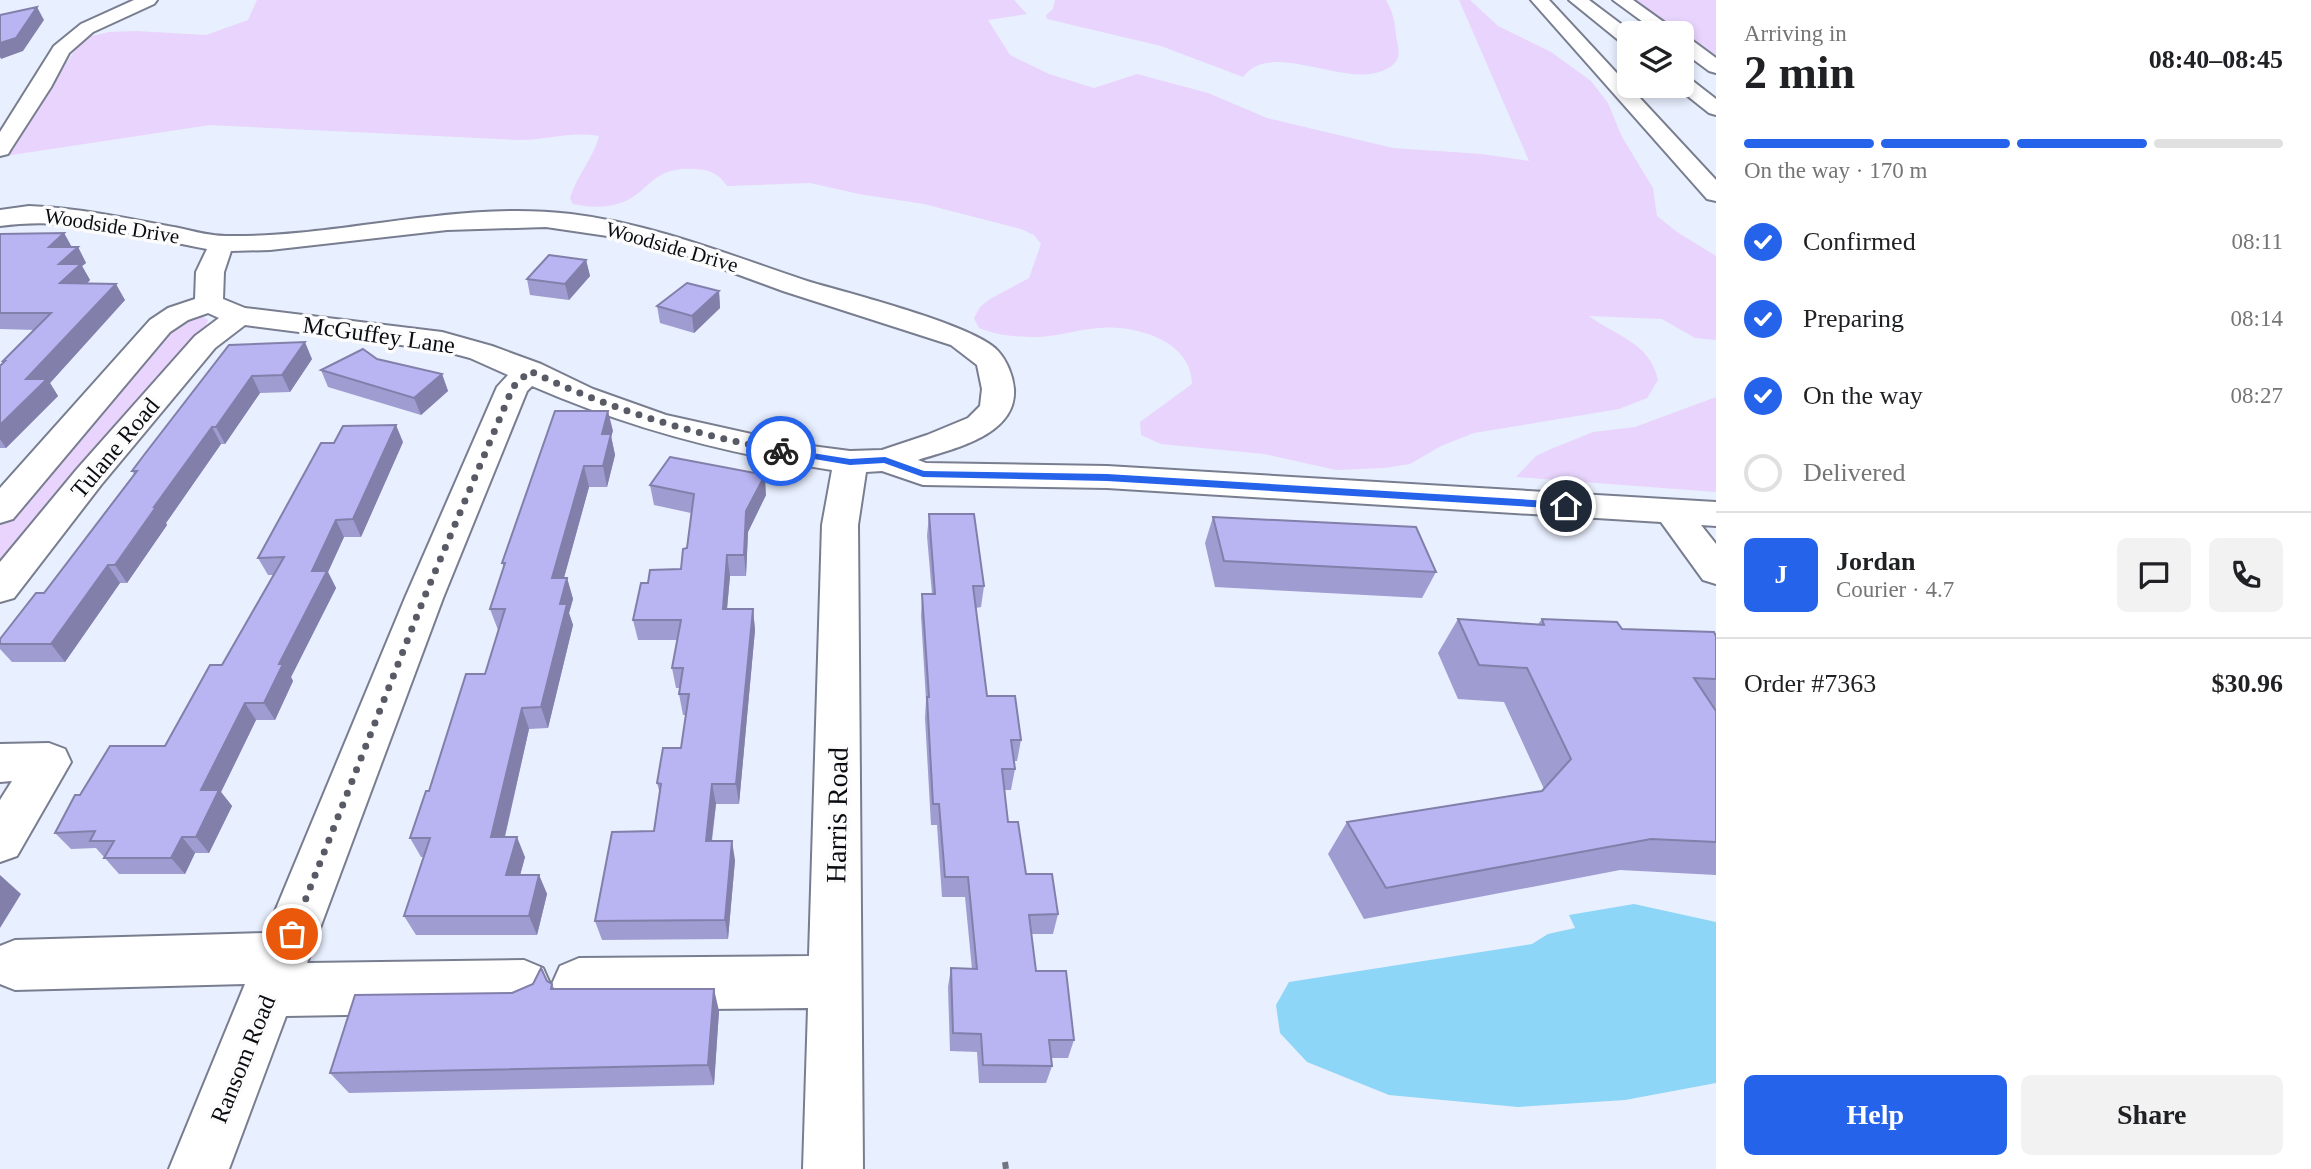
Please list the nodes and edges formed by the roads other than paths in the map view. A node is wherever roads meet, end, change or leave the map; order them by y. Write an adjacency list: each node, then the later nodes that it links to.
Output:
1 (148, 0): 11 (main road)
2 (1540, 0): 12 (main road)
3 (1578, 0): 6 (main road)
4 (1622, 0): 5 (main road)
5 (1653, 21)
6 (1617, 30)
7 (1694, 51): 8 (main road)
8 (1716, 67)
9 (1694, 92): 10 (main road)
10 (1716, 109)
11 (0, 149)
12 (1716, 194)
13 (0, 218): 14 (main road, Woodside Drive)
14 (223, 244): 15 (main road); 17 (main road, Woodside Drive)
15 (224, 309): 16 (main road, McGuffey Lane); 18 (main road, Tulane Road); 22 (main road, Tulane Road)
16 (530, 371): 17 (main road, McGuffey Lane); 26 (main road, Ransom Road)
17 (868, 461): 19 (main road, McGuffey Lane); 27 (main road, Harris Road)
18 (0, 510)
19 (1672, 512): 20 (main road, McGuffey Lane); 21 (main road)
20 (1716, 514)
21 (1716, 571)
22 (0, 588)
23 (0, 763): 24 (main road)
24 (0, 841)
25 (15, 965): 26 (main road)
26 (276, 974): 29 (main road); 30 (main road, Ransom Road)
27 (835, 982): 28 (main road); 31 (main road, Harris Road)
28 (579, 984)
29 (524, 986)
30 (199, 1169)
31 (833, 1169)

